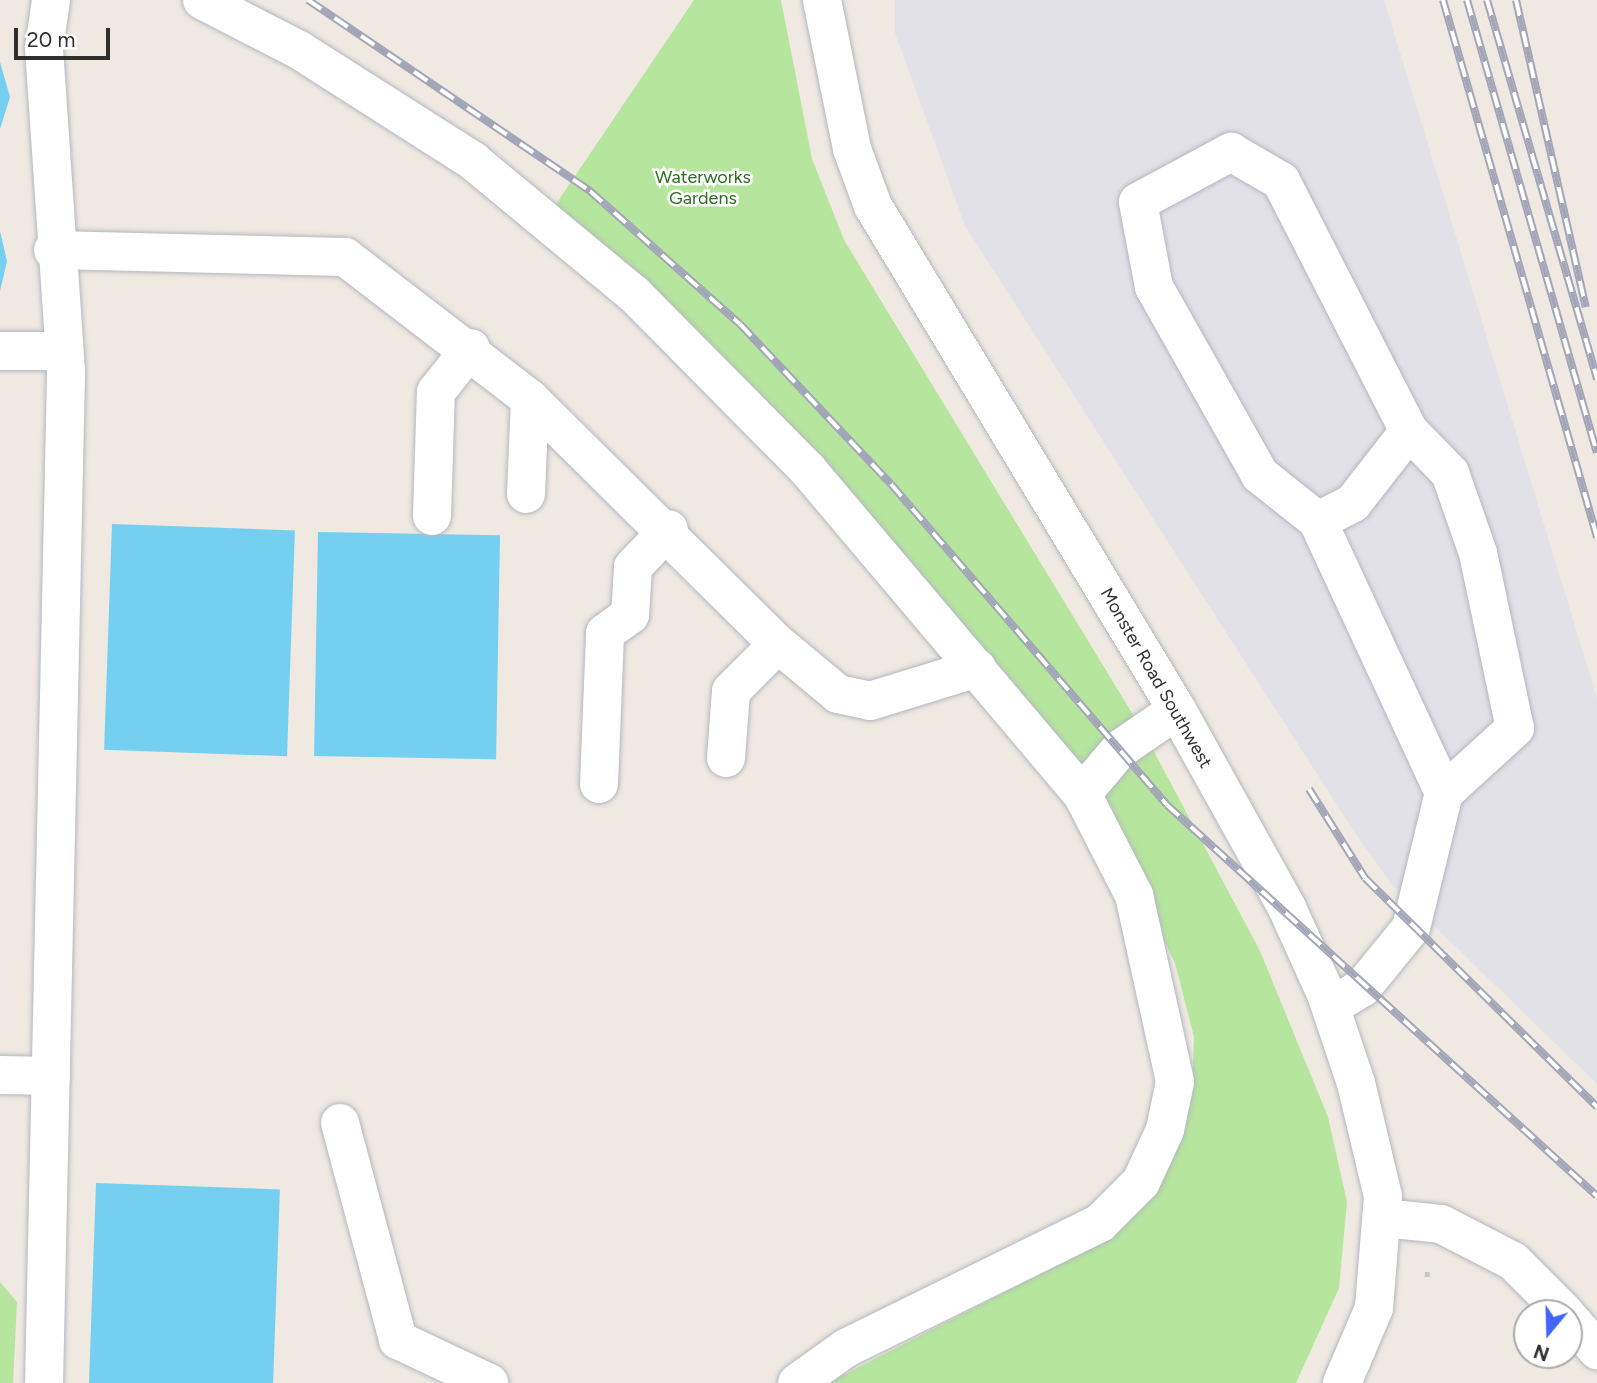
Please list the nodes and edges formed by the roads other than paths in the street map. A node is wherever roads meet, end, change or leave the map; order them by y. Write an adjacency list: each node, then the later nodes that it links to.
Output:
1 (51, 0): 4 (street)
2 (202, 0): 15 (street)
3 (822, 0): 16 (street, Monster Road Southwest)
4 (53, 250): 5 (street); 7 (street)
5 (471, 348): 8 (street); 11 (street)
6 (0, 351): 7 (street)
7 (61, 351): 23 (street)
8 (530, 399): 10 (street); 13 (street)
9 (1409, 431): 12 (street); 12 (street); 19 (street)
10 (526, 494)
11 (432, 516)
12 (1318, 521): 19 (street)
13 (669, 530): 14 (street); 18 (street)
14 (778, 644): 15 (street); 17 (street)
15 (977, 668): 20 (street)
16 (1177, 710): 20 (street); 21 (street, Monster Road Southwest)
17 (726, 758)
18 (599, 784)
19 (1444, 793): 21 (street)
20 (1082, 794): 31 (street)
21 (1331, 1007): 25 (street, Monster Road Southwest)
22 (0, 1075): 23 (street)
23 (51, 1076): 29 (street)
24 (340, 1123): 30 (street)
25 (1382, 1218): 26 (street); 32 (street, Monster Road Southwest)
26 (1550, 1299)
27 (1583, 1334): 28 (street)
28 (1597, 1350)
29 (44, 1383)
30 (489, 1383)
31 (797, 1383)
32 (1342, 1383)

